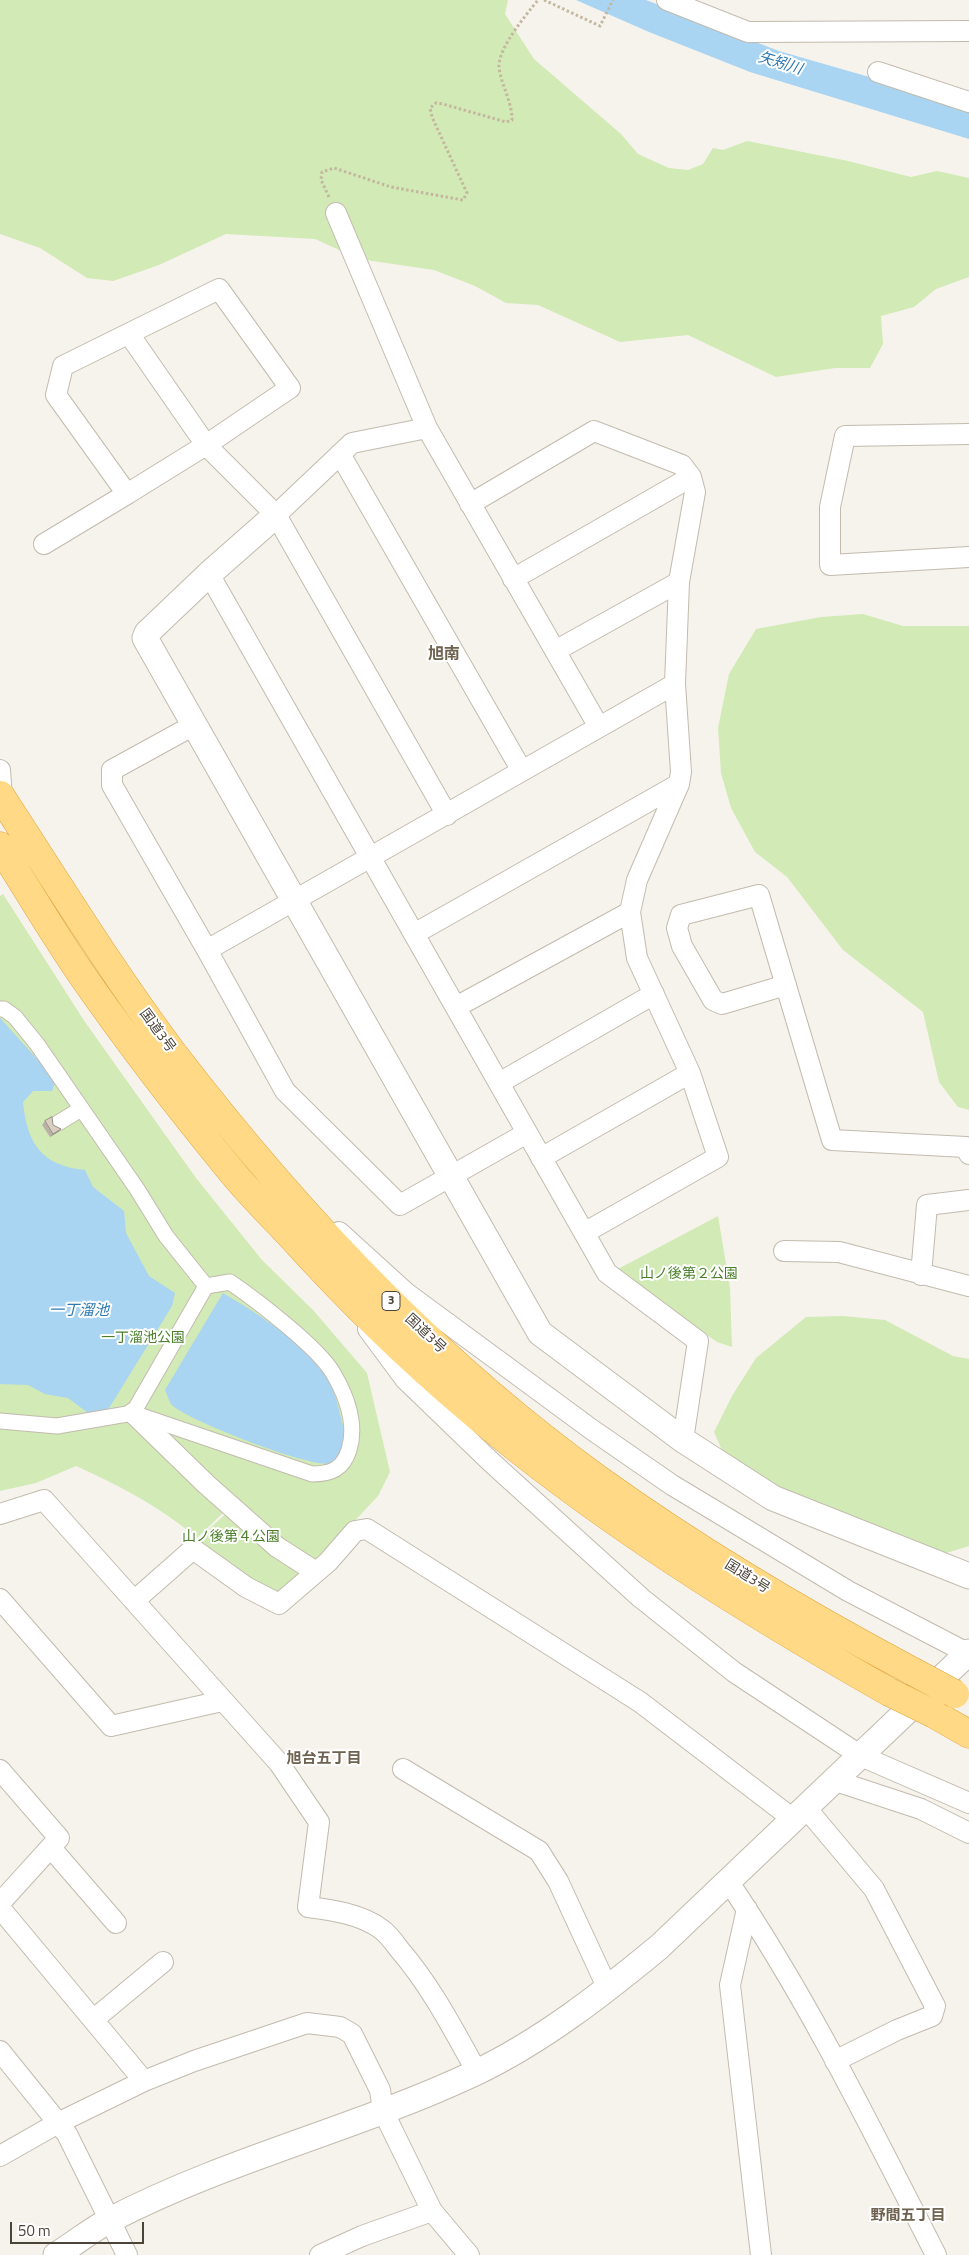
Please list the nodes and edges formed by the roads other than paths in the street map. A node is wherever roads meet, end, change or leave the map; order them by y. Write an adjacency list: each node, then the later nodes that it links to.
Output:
1 (667, 0): 2 (street)
2 (969, 31)
3 (878, 72): 4 (street)
4 (969, 102)
5 (336, 214): 7 (street)
6 (129, 334): 9 (street); 9 (street); 12 (street)
7 (427, 428): 10 (street); 13 (street)
8 (969, 434): 16 (street)
9 (206, 444): 12 (street); 14 (street)
10 (340, 454): 14 (street); 25 (street)
11 (691, 477): 13 (street); 18 (street); 19 (street)
12 (127, 494): 15 (street)
13 (470, 504): 18 (street)
14 (276, 515): 17 (street); 28 (street)
15 (44, 544)
16 (969, 557)
17 (209, 574): 22 (street); 30 (street)
18 (513, 579): 20 (street)
19 (679, 582): 20 (street); 21 (street)
20 (555, 651): 23 (street)
21 (675, 684): 23 (street); 26 (street)
22 (194, 725): 31 (street); 34 (street)
23 (599, 727): 25 (street)
24 (0, 770): 27 (street)
25 (522, 771): 28 (street)
26 (679, 784): 32 (street); 33 (street)
27 (1, 796): 45 (highway, 国道3号 / 3)
28 (447, 815): 30 (street)
29 (0, 846): 52 (highway, 国道3号 / 3)
30 (370, 858): 31 (street); 33 (street)
31 (294, 902): 34 (street); 47 (street)
32 (630, 912): 36 (street); 37 (street)
33 (414, 934): 37 (street)
34 (208, 950): 47 (street)
35 (786, 985): 35 (street); 44 (street)
36 (654, 994): 39 (street); 40 (street)
37 (456, 1007): 40 (street)
38 (0, 1009): 41 (street)
39 (690, 1073): 46 (street); 49 (street)
40 (499, 1083): 43 (street)
41 (81, 1109): 42 (street); 53 (street)
42 (58, 1123)
43 (528, 1133): 46 (street); 47 (street)
44 (969, 1154)
45 (257, 1157): 63 (street); 64 (highway, 国道3号 / 3, bridge)
46 (541, 1158): 49 (street)
47 (450, 1176): 57 (street)
48 (969, 1200): 51 (street)
49 (584, 1233): 57 (street)
50 (784, 1252): 51 (street)
51 (920, 1275): 54 (street)
52 (333, 1282): 66 (highway, 国道3号 / 3, bridge); 67 (street)
53 (206, 1286): 55 (street); 55 (street)
54 (969, 1286)
55 (133, 1413): 56 (street); 59 (street)
56 (0, 1422)
57 (683, 1440): 60 (street)
58 (0, 1514): 62 (street)
59 (316, 1572): 62 (street); 72 (street)
60 (969, 1576)
61 (0, 1599): 65 (street)
62 (134, 1601): 65 (street)
63 (969, 1653): 67 (street)
64 (962, 1697)
65 (222, 1701): 85 (street)
66 (969, 1734)
67 (861, 1756): 70 (street); 71 (street)
68 (404, 1769): 81 (street)
69 (0, 1770): 74 (street)
70 (836, 1781): 72 (street); 73 (street)
71 (969, 1803)
72 (799, 1814): 75 (street); 84 (street)
73 (969, 1834)
74 (51, 1848): 76 (street); 79 (street)
75 (728, 1881): 78 (street); 81 (street)
76 (0, 1903)
77 (0, 1908): 82 (street)
78 (746, 1909): 84 (street); 96 (street)
79 (116, 1923)
80 (162, 1962): 82 (street)
81 (608, 1989): 85 (street)
82 (93, 2020): 86 (street)
83 (0, 2052): 88 (street)
84 (835, 2061): 97 (street)
85 (477, 2072): 87 (street)
86 (144, 2081): 87 (street); 88 (street)
87 (383, 2111): 90 (street); 91 (street)
88 (58, 2122): 89 (street); 91 (street)
89 (0, 2156)
90 (432, 2211): 94 (street); 95 (street)
91 (110, 2221): 92 (street); 93 (street)
92 (56, 2255)
93 (127, 2255)
94 (320, 2255)
95 (469, 2255)
96 (761, 2255)
97 (936, 2255)

